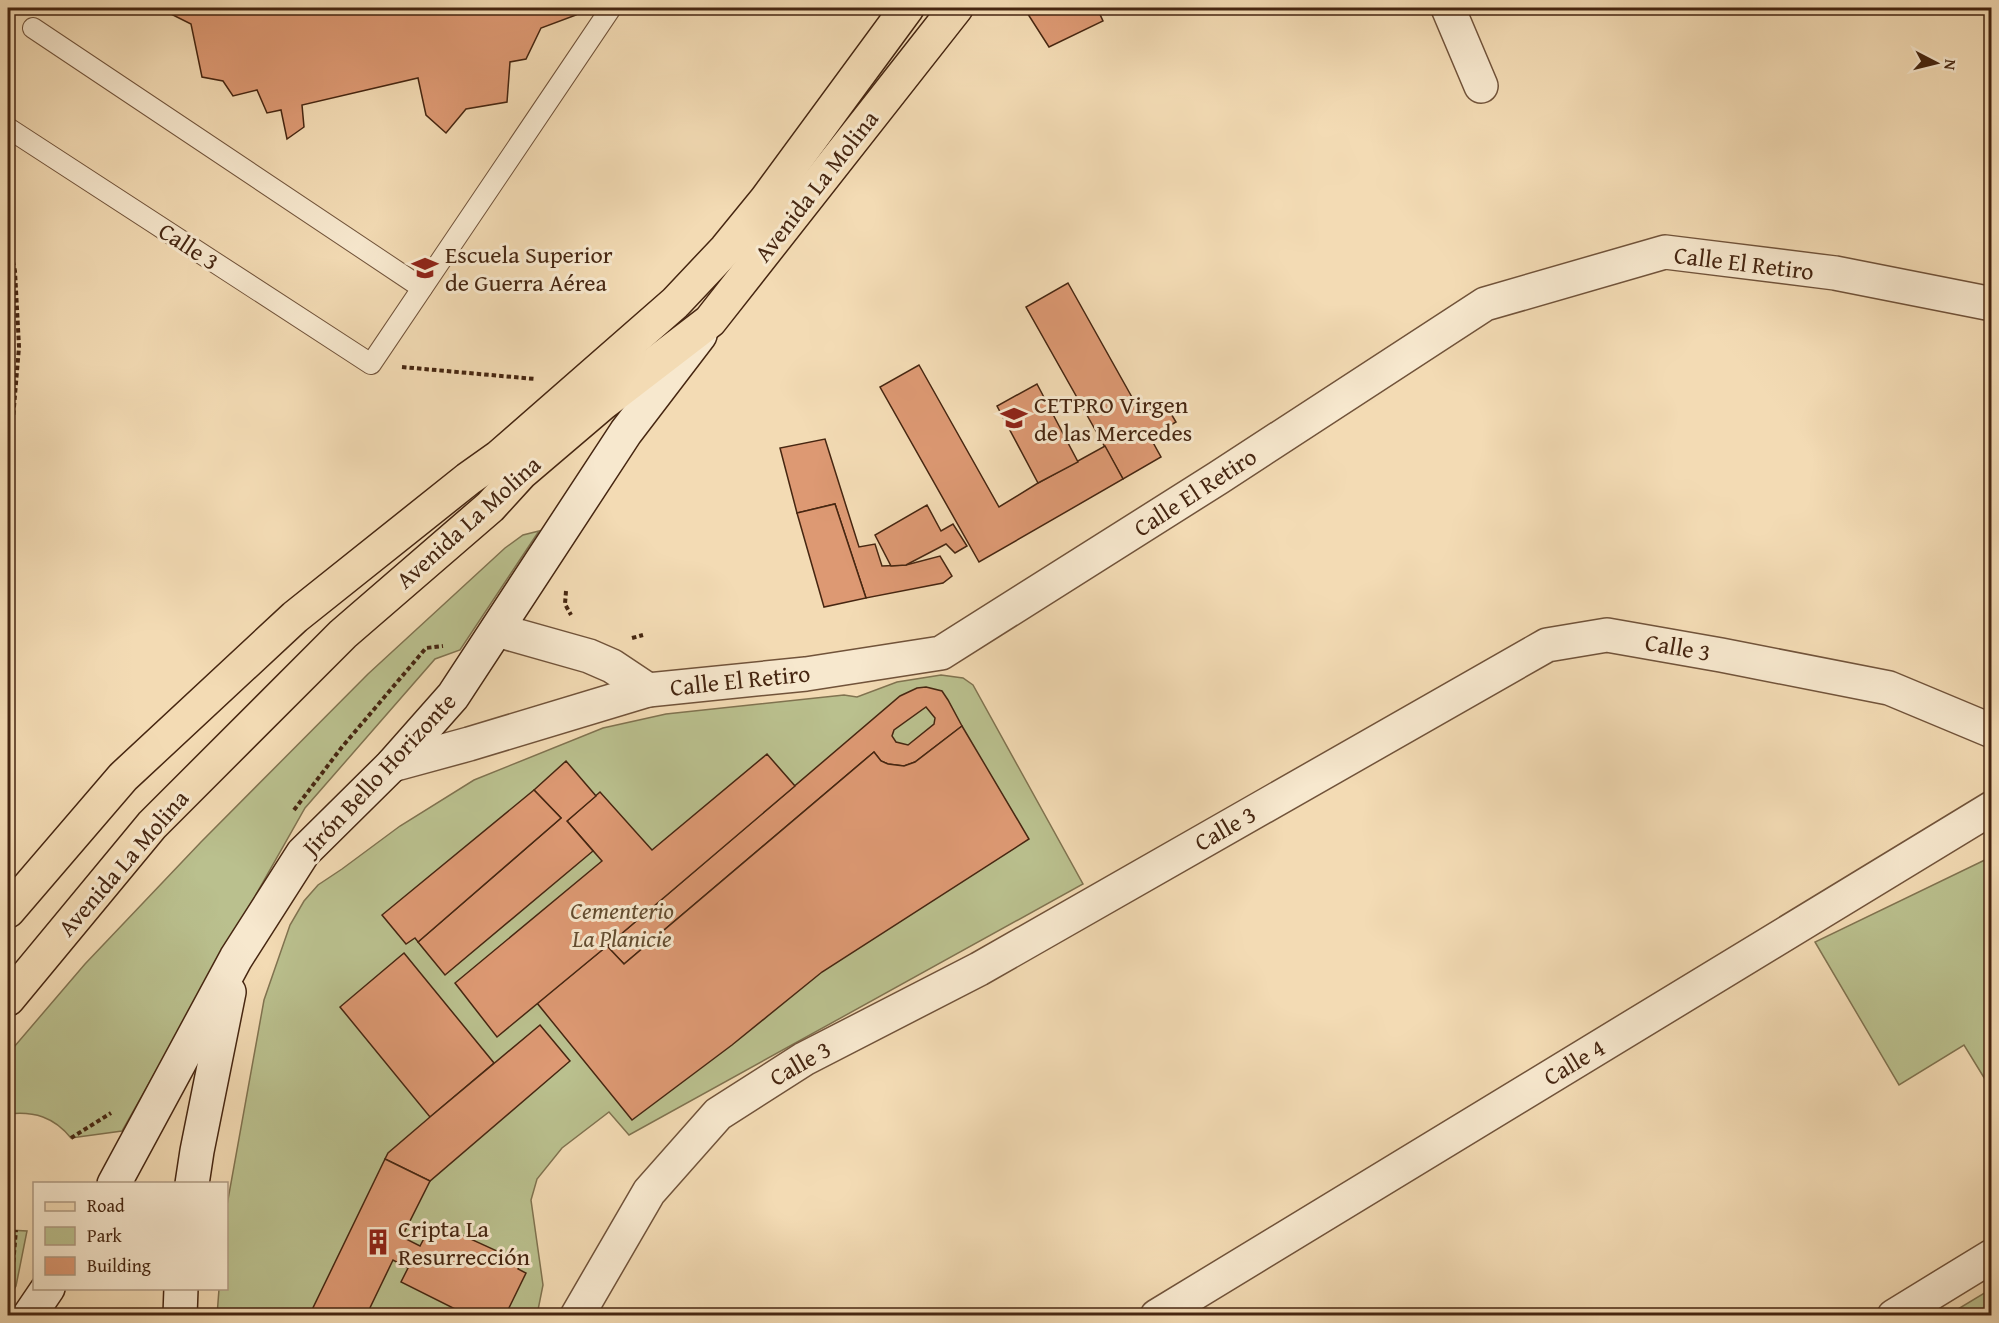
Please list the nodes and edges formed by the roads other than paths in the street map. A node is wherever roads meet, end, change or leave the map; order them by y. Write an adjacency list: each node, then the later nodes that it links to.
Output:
1 (611, 8): 9 (lane)
2 (907, 8): 6 (main road, Avenida La Molina)
3 (956, 8): 11 (main road, Avenida La Molina)
4 (1448, 8): 7 (street)
5 (33, 27): 9 (lane)
6 (867, 62): 11 (main road); 17 (main road, Avenida La Molina)
7 (1482, 86)
8 (8, 128): 9 (lane, Calle 3)
9 (422, 288)
10 (1992, 304): 13 (street, Calle El Retiro)
11 (710, 321): 12 (street, Jirón Bello Horizonte); 19 (main road, Avenida La Molina)
12 (497, 630): 13 (street); 15 (street, Jirón Bello Horizonte)
13 (648, 690): 15 (street, Calle El Retiro)
14 (1992, 731): 25 (street, Calle 3)
15 (392, 765): 18 (street, Jirón Bello Horizonte)
16 (1992, 808): 26 (street, Calle 4)
17 (8, 911)
18 (236, 958): 20 (street, Jirón Bello Horizonte); 21 (street)
19 (8, 999)
20 (115, 1182)
21 (192, 1182)
22 (1992, 1256): 27 (street)
23 (47, 1290): 24 (street)
24 (29, 1316)
25 (577, 1316)
26 (1157, 1316)
27 (1894, 1316)

